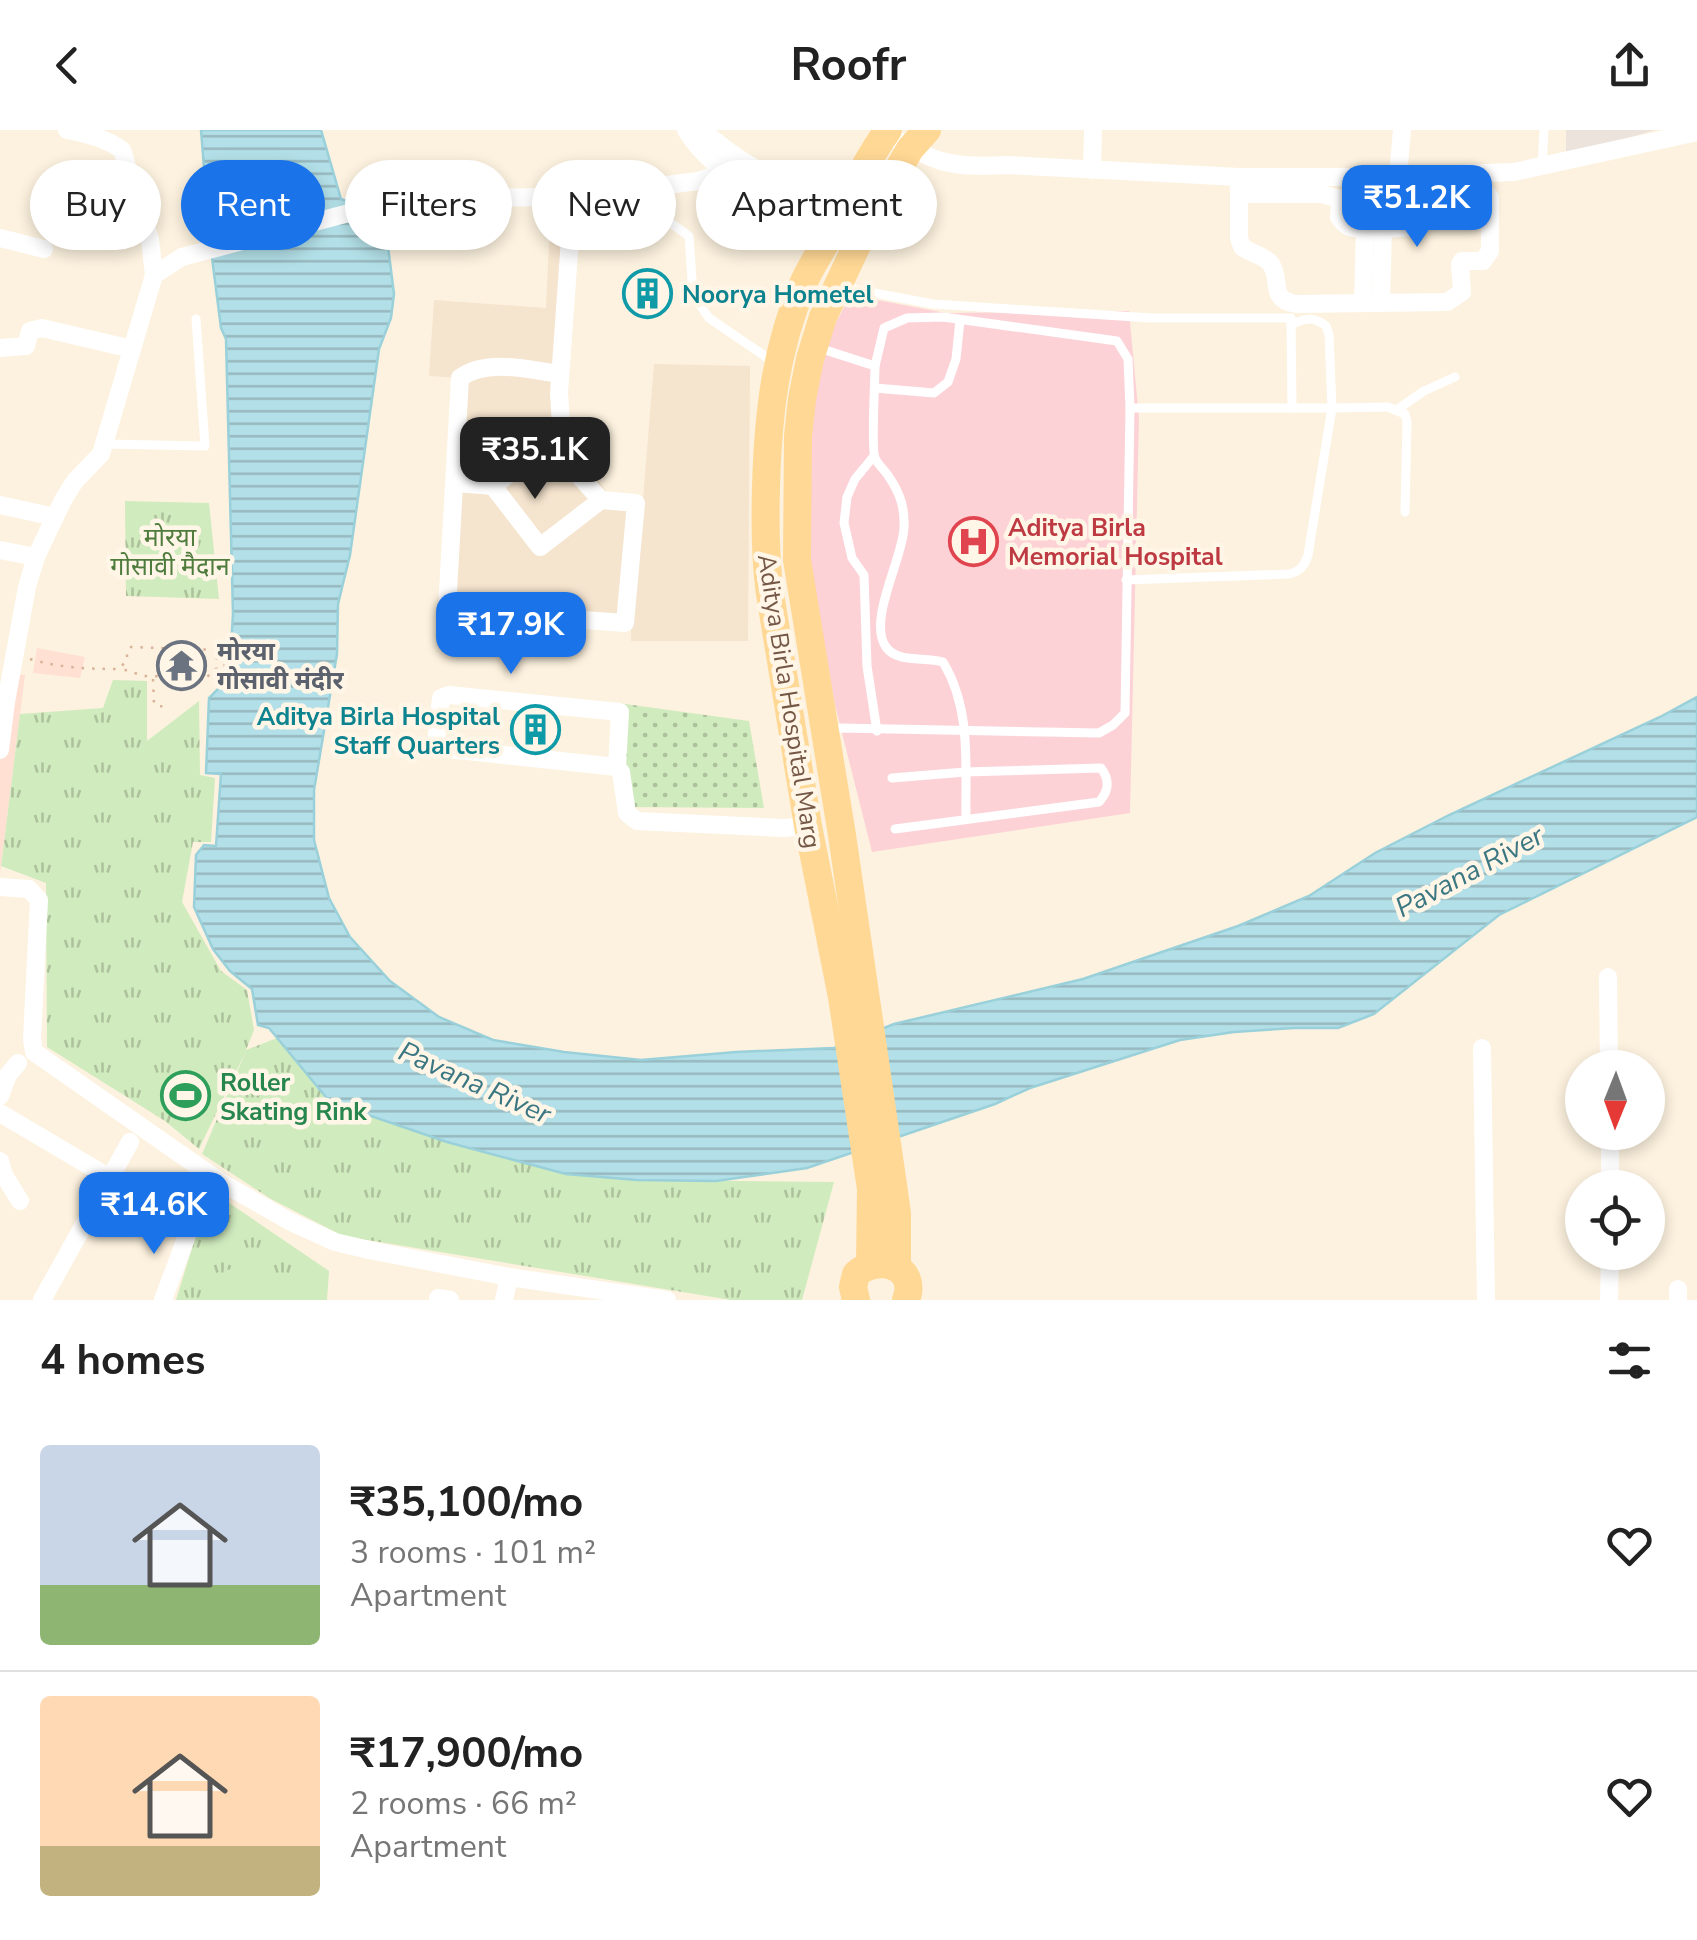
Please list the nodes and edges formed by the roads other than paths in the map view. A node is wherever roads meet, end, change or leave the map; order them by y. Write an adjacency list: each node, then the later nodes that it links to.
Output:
1 (67, 130): 25 (street)
2 (686, 130): 10 (street)
3 (704, 130): 11 (street)
4 (1093, 130): 14 (street)
5 (1402, 130): 15 (street)
6 (1544, 130): 13 (lane)
7 (885, 131): 9 (street); 12 (main road, Aditya Birla Hospital Marg)
8 (1697, 132): 13 (street)
9 (919, 140): 14 (street)
10 (716, 160)
11 (726, 160)
12 (869, 160)
13 (1542, 166): 15 (street)
14 (1092, 170): 16 (street)
15 (1398, 176): 16 (street)
16 (1240, 186): 19 (street); 27 (street)
17 (532, 197): 25 (street)
18 (676, 227): 34 (lane)
19 (1374, 229): 27 (street); 27 (street)
20 (0, 238): 21 (street)
21 (30, 246)
22 (569, 250): 36 (street)
23 (820, 250): 34 (main road, Aditya Birla Hospital Marg)
24 (855, 250): 26 (main road, Aditya Birla Hospital Marg)
25 (154, 275): 33 (street)
26 (840, 280): 30 (lane); 31 (main road, Aditya Birla Hospital Marg)
27 (1372, 302)
28 (196, 319): 44 (lane)
29 (960, 320): 35 (lane); 38 (lane); 39 (lane)
30 (1291, 326): 40 (lane); 41 (lane)
31 (814, 346): 35 (lane); 57 (main road, Aditya Birla Hospital Marg)
32 (0, 348): 33 (street)
33 (132, 348): 44 (street)
34 (778, 365): 63 (main road, Aditya Birla Hospital Marg)
35 (875, 366): 38 (lane)
36 (560, 374): 43 (street); 46 (street)
37 (1455, 376): 42 (lane)
38 (875, 388): 45 (lane)
39 (1130, 408): 40 (lane); 54 (lane)
40 (1292, 408): 41 (lane)
41 (1332, 408): 42 (lane); 54 (lane)
42 (1398, 409): 50 (lane)
43 (562, 434): 47 (street); 48 (street)
44 (104, 444): 51 (street)
45 (874, 456): 55 (lane); 56 (lane)
46 (455, 483): 47 (street); 48 (street)
47 (493, 486): 48 (street)
48 (600, 500)
49 (0, 505): 51 (street)
50 (1406, 512)
51 (55, 517): 53 (street)
52 (0, 550): 53 (street)
53 (36, 556): 58 (street)
54 (1126, 580): 56 (lane)
55 (877, 730): 56 (lane); 57 (lane)
56 (966, 731): 60 (lane)
57 (826, 733): 67 (main road, Aditya Birla Hospital Marg)
58 (0, 750)
59 (617, 767): 59 (street); 63 (street)
60 (966, 772): 61 (lane); 62 (lane); 62 (lane)
61 (892, 778)
62 (966, 819): 64 (lane)
63 (808, 826): 67 (main road, Aditya Birla Hospital Marg)
64 (895, 829)
65 (0, 886): 80 (street)
66 (1608, 977): 69 (street)
67 (851, 982): 78 (main road)
68 (1482, 1048): 92 (street)
69 (1609, 1050)
70 (18, 1064): 71 (street)
71 (0, 1096)
72 (0, 1113): 75 (street)
73 (130, 1142): 75 (street)
74 (0, 1161): 76 (street)
75 (110, 1178): 85 (street)
76 (20, 1201)
77 (189, 1230): 86 (street)
78 (883, 1266): 83 (main road); 84 (main road)
79 (1610, 1270): 93 (street)
80 (509, 1277): 81 (street); 89 (street)
81 (533, 1279): 82 (street); 90 (street)
82 (603, 1295): 91 (street)
83 (852, 1298)
84 (908, 1299)
85 (42, 1300)
86 (164, 1300)
87 (438, 1300): 88 (street)
88 (450, 1300)
89 (504, 1300)
90 (529, 1300)
91 (667, 1300)
92 (1486, 1300)
93 (1609, 1300)

